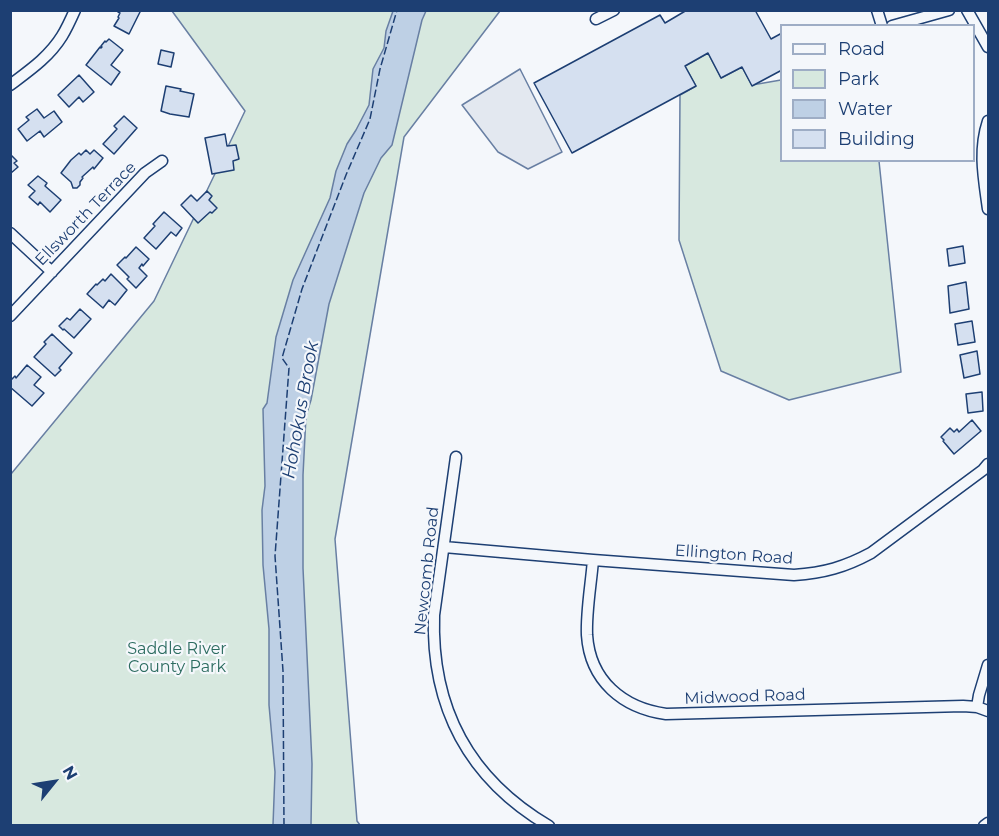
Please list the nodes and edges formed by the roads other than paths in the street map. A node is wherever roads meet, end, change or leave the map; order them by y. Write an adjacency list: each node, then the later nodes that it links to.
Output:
1 (75, 10): 10 (street)
2 (614, 10): 5 (street)
3 (949, 10): 6 (street)
4 (967, 10): 8 (street)
5 (596, 19)
6 (899, 24)
7 (975, 24): 9 (street)
8 (975, 24)
9 (988, 47)
10 (10, 85)
11 (988, 121): 13 (street)
12 (162, 161): 15 (street, Ellsworth Terrace)
13 (988, 209)
14 (10, 233): 15 (street)
15 (52, 272): 16 (street, Ellsworth Terrace)
16 (10, 316)
17 (456, 457): 19 (street, Newcomb Road)
18 (988, 464): 20 (street, Ellington Road)
19 (444, 547): 20 (street, Ellington Road); 25 (street, Newcomb Road)
20 (593, 560): 22 (street, Midwood Road)
21 (988, 665): 22 (street)
22 (977, 707): 23 (street)
23 (988, 711)
24 (988, 823): 26 (street)
25 (549, 825)
26 (984, 825)

